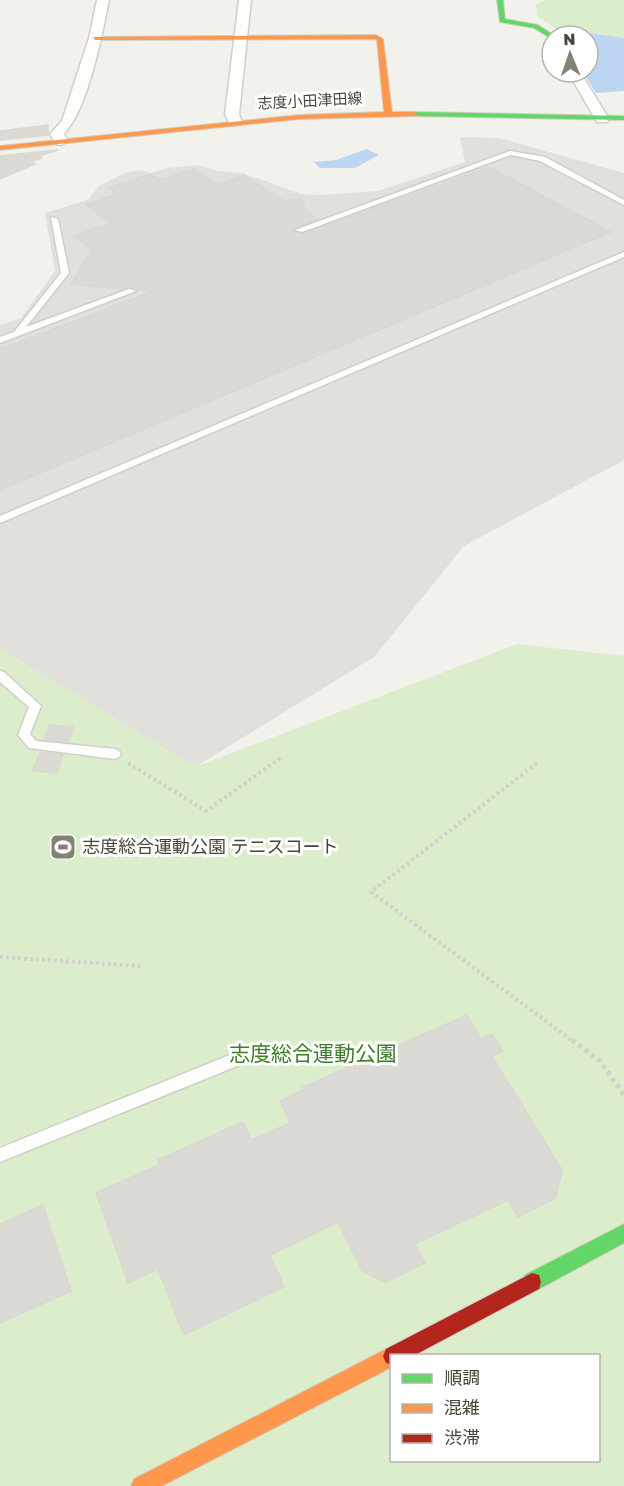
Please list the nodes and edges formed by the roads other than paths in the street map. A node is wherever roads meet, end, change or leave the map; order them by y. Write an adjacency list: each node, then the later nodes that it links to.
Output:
1 (103, 0): 5 (street)
2 (245, 0): 6 (street)
3 (500, 0): 4 (street)
4 (540, 27)
5 (95, 38): 6 (street); 12 (street)
6 (241, 38): 8 (street); 11 (street)
7 (581, 84): 10 (street)
8 (388, 114): 10 (street, 志度小田津田線); 11 (street, 志度小田津田線)
9 (624, 118): 10 (street, 志度小田津田線)
10 (602, 119)
11 (235, 122): 12 (street, 志度小田津田線)
12 (61, 141): 13 (street, 志度小田津田線)
13 (0, 148)
14 (624, 203): 16 (lane)
15 (54, 219): 19 (lane)
16 (299, 230)
17 (624, 254): 21 (lane)
18 (132, 291): 19 (lane)
19 (16, 334): 20 (lane)
20 (0, 340)
21 (0, 520)
22 (0, 675): 23 (lane)
23 (115, 754)
24 (243, 1057): 25 (lane)
25 (0, 1155)
26 (624, 1233): 27 (street)
27 (396, 1354)
28 (390, 1357): 29 (street)
29 (141, 1486)

